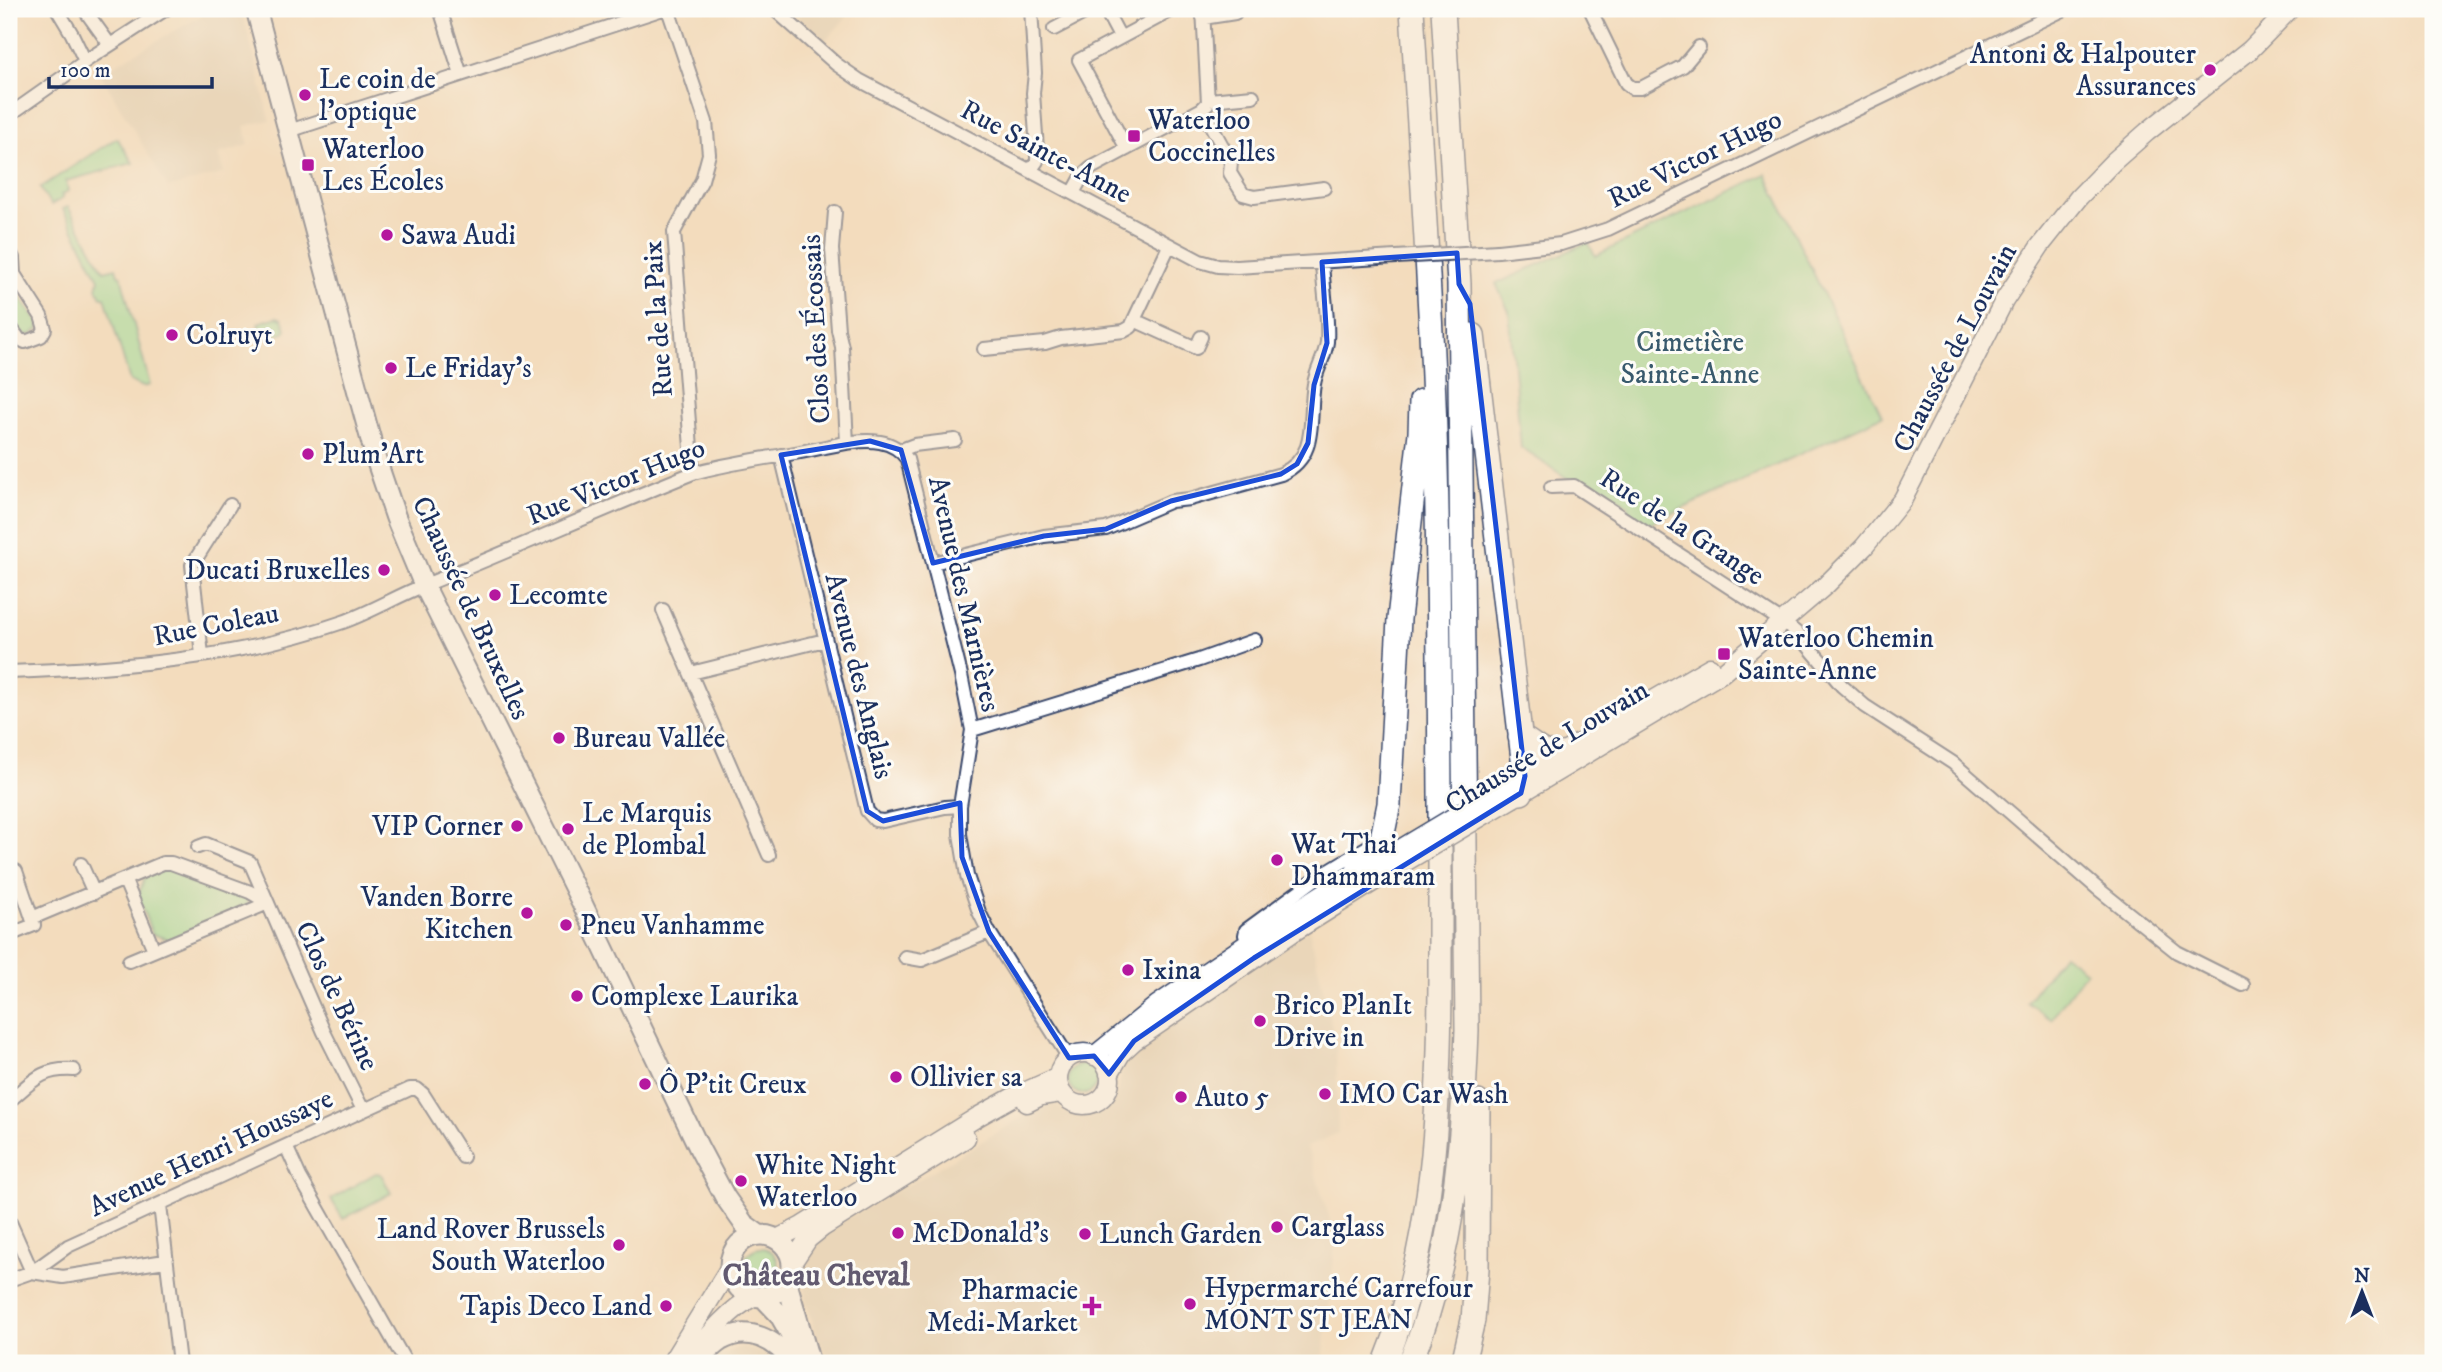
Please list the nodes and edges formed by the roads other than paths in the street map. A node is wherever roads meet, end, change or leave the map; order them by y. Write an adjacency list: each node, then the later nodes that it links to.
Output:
1 (57, 9): 23 (street)
2 (84, 9): 21 (street)
3 (166, 9): 21 (street)
4 (256, 9): 28 (main road, Chaussée de Bruxelles)
5 (440, 9): 24 (street)
6 (666, 9): 24 (street); 48 (street, Rue de la Paix)
7 (774, 9): 30 (street, Rue Sainte-Anne)
8 (1031, 9): 30 (street)
9 (1092, 9): 19 (street)
10 (1105, 9): 20 (street)
11 (1174, 9): 20 (street)
12 (1412, 9): 42 (highway)
13 (1443, 9): 38 (highway)
14 (1590, 9): 22 (street)
15 (2065, 9): 36 (street, Rue Victor Hugo, bridge)
16 (2290, 9): 54 (main road, Chaussée de Louvain)
17 (1236, 13): 18 (street)
18 (1203, 14): 26 (street)
19 (1054, 29)
20 (1120, 37): 29 (street)
21 (110, 45): 23 (street)
22 (1699, 47)
23 (85, 61): 27 (street)
24 (461, 75): 28 (street)
25 (1253, 96): 26 (street)
26 (1205, 104): 29 (street); 31 (street)
27 (9, 115)
28 (289, 131): 52 (main road, Chaussée de Bruxelles)
29 (1127, 149): 32 (street)
30 (1030, 171): 32 (street, Rue Sainte-Anne)
31 (1324, 188)
32 (1073, 193): 34 (street, Rue Sainte-Anne)
33 (835, 212): 45 (street, Clos des Écossais)
34 (1169, 246): 36 (street, Rue Sainte-Anne); 39 (street)
35 (9, 249): 37 (street)
36 (1322, 261): 51 (street)
37 (11, 276): 40 (street)
38 (1459, 284): 62 (highway); 87 (highway)
39 (1134, 320): 41 (street); 43 (street)
40 (9, 325)
41 (1201, 337)
42 (1432, 337): 72 (highway); 115 (highway)
43 (985, 349)
44 (955, 440): 46 (street, Rue Victor Hugo)
45 (847, 443): 46 (street, Rue Victor Hugo); 47 (street, Rue Victor Hugo)
46 (901, 450): 51 (street, Avenue des Marnières)
47 (781, 456): 48 (street, Rue Victor Hugo); 56 (street, Avenue des Anglais)
48 (693, 473): 52 (street, Rue Victor Hugo)
49 (1551, 487): 54 (street, Rue de la Grange)
50 (230, 505): 58 (street)
51 (933, 564): 61 (street, Avenue des Marnières)
52 (424, 585): 58 (street, Rue Coleau); 97 (main road, Chaussée de Bruxelles)
53 (663, 610): 60 (street)
54 (1783, 622): 55 (main road, Chaussée de Louvain); 85 (street, Rue de la Grange)
55 (1768, 634): 63 (main road, Chaussée de Louvain); 64 (main road, Chaussée de Louvain)
56 (825, 640): 60 (street); 65 (street, Avenue des Anglais)
57 (1255, 640): 61 (street)
58 (201, 655): 59 (street, Rue Coleau)
59 (9, 673)
60 (691, 673): 68 (street)
61 (972, 730): 65 (street, Avenue des Marnières)
62 (1520, 737): 63 (highway); 64 (highway)
63 (1562, 754): 64 (main road, Chaussée de Louvain)
64 (1518, 787): 69 (main road, Chaussée de Louvain, bridge)
65 (960, 806): 78 (street, Avenue des Marnières)
66 (1369, 846): 76 (street)
67 (198, 847): 75 (street, Clos de Bérine)
68 (769, 855)
69 (1399, 858): 72 (main road, Chaussée de Louvain); 79 (main road, Chaussée de Louvain)
70 (81, 864): 74 (street)
71 (16, 871): 77 (street)
72 (1358, 871): 76 (main road, Chaussée de Louvain)
73 (125, 881): 74 (street, Clos de Bérine); 75 (street, Clos de Bérine); 81 (street)
74 (94, 893): 77 (street, Clos de Bérine)
75 (268, 903): 81 (street, Clos de Bérine); 94 (street, Clos de Bérine)
76 (1292, 904): 79 (street); 84 (main road, Chaussée de Louvain)
77 (32, 918): 80 (street, Clos de Bérine)
78 (989, 932): 82 (street); 89 (street, Avenue des Marnières)
79 (1292, 933): 86 (main road, Chaussée de Louvain)
80 (9, 935)
81 (154, 950): 83 (street, Clos de Bérine)
82 (905, 957)
83 (129, 961)
84 (1212, 968): 86 (main road, Chaussée de Louvain); 88 (main road, Chaussée de Louvain)
85 (2243, 985)
86 (1173, 1014): 91 (main road, Chaussée de Louvain)
87 (1467, 1030): 116 (highway); 117 (highway)
88 (1094, 1056): 89 (main road); 91 (main road)
89 (1069, 1058): 92 (main road)
90 (74, 1070): 93 (street)
91 (1109, 1074): 92 (main road)
92 (1060, 1085): 100 (main road); 103 (main road)
93 (9, 1101)
94 (363, 1110): 95 (street, Avenue Henri Houssaye); 96 (street, Avenue Henri Houssaye)
95 (286, 1146): 98 (street, Avenue Henri Houssaye); 109 (street)
96 (463, 1157)
97 (725, 1197): 100 (main road); 101 (main road)
98 (160, 1205): 102 (street); 104 (street, Avenue Henri Houssaye)
99 (9, 1220): 104 (street)
100 (768, 1237): 101 (main road); 103 (main road)
101 (732, 1259): 107 (main road); 110 (main road)
102 (165, 1261): 104 (street, Avenue Henri Houssaye); 108 (street)
103 (792, 1263): 106 (main road)
104 (32, 1272): 105 (street, Avenue Henri Houssaye)
105 (9, 1280)
106 (787, 1283): 107 (main road); 114 (main road)
107 (759, 1296): 111 (main road); 114 (main road)
108 (179, 1363)
109 (406, 1363)
110 (671, 1363)
111 (687, 1363)
112 (695, 1363): 113 (main road)
113 (793, 1363)
114 (808, 1363)
115 (1385, 1363)
116 (1410, 1363)
117 (1463, 1363)

